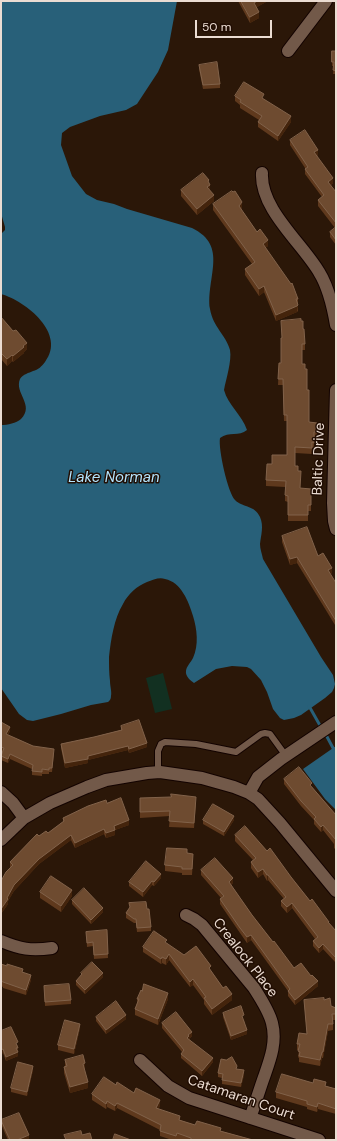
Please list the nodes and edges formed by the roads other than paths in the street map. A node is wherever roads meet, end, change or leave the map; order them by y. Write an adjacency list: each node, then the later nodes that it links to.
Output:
1 (326, 1): 2 (street)
2 (288, 51)
3 (262, 173): 4 (street)
4 (336, 325)
5 (336, 390): 6 (street, Baltic Drive)
6 (335, 482): 7 (street, Baltic Drive)
7 (336, 529)
8 (336, 722): 9 (street)
9 (286, 756): 10 (lane); 12 (street)
10 (158, 772): 12 (street); 13 (street)
11 (1, 792): 13 (street)
12 (249, 793): 15 (street)
13 (24, 818): 14 (street)
14 (1, 840)
15 (336, 891)
16 (186, 915): 20 (street, Crealock Place)
17 (1, 941): 18 (street)
18 (52, 948)
19 (140, 1060): 20 (street, Catamaran Court)
20 (250, 1118): 21 (street, Catamaran Court)
21 (319, 1140)

